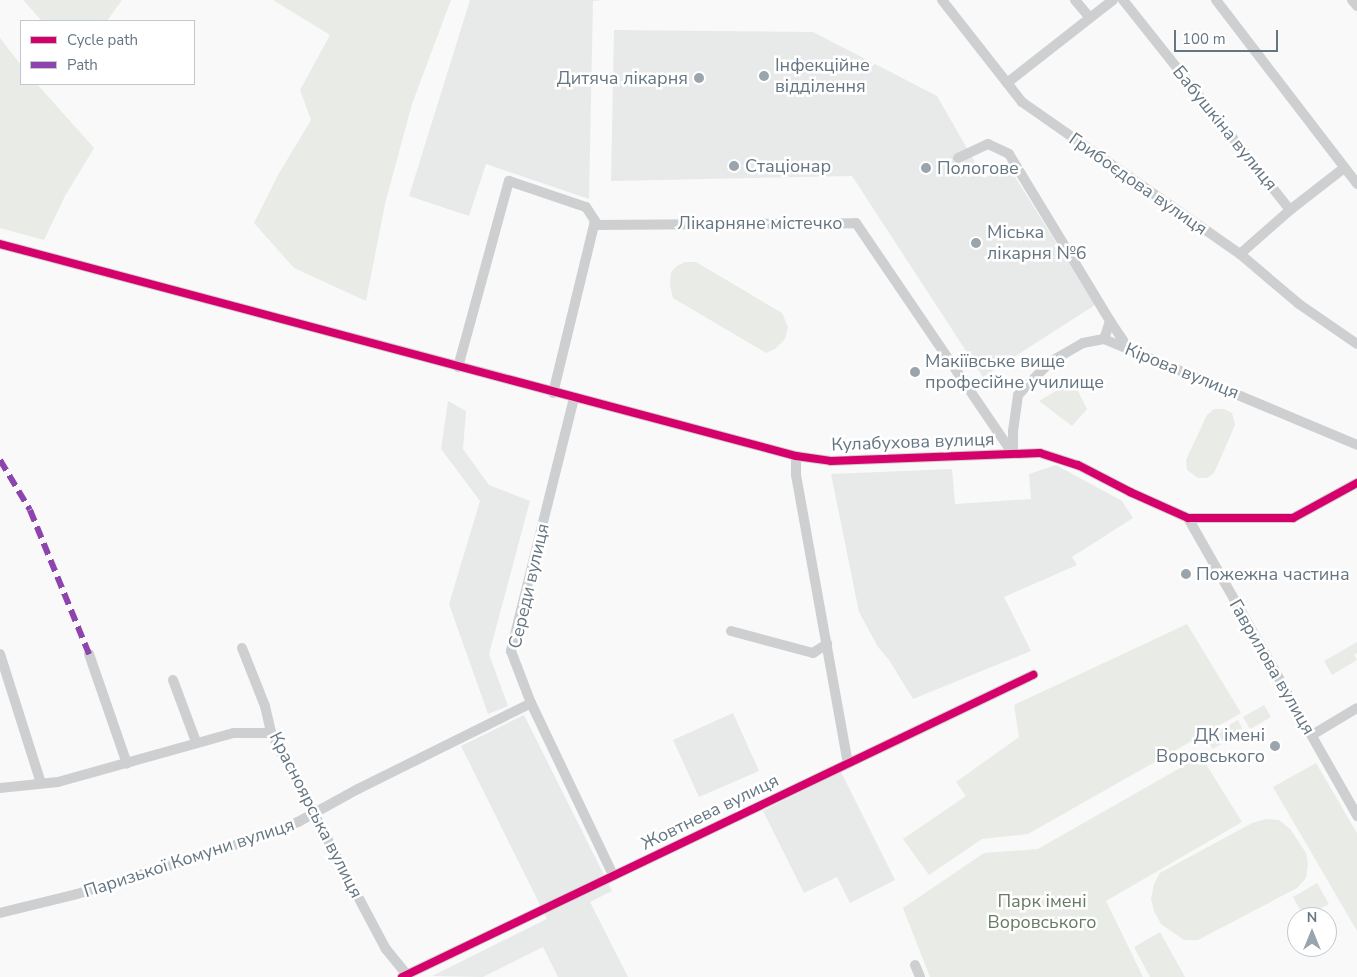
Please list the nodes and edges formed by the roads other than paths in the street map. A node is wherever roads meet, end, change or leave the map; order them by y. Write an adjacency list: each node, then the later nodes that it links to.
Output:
1 (942, 0): 9 (street, Грибоєдова вулиця)
2 (1075, 0): 8 (street)
3 (1113, 0): 8 (street)
4 (1123, 0): 13 (street, Бабушкіна вулиця)
5 (1216, 0): 11 (street)
6 (1352, 0): 7 (street)
7 (1357, 6)
8 (1090, 18): 9 (street)
9 (1007, 83): 16 (street, Грибоєдова вулиця)
10 (958, 158): 17 (street)
11 (1344, 168): 12 (street); 13 (street)
12 (1357, 184)
13 (1290, 210): 16 (street)
14 (594, 225): 21 (street); 22 (street); 25 (street, Лікарняне містечко)
15 (0, 244): 21 (street, Кулабухова вулиця)
16 (1240, 254): 19 (street, Грибоєдова вулиця)
17 (1110, 321): 18 (street); 20 (street)
18 (1104, 339): 20 (street, Кірова вулиця); 25 (street, Кірова вулиця)
19 (1357, 344)
20 (1130, 350): 24 (street, Кірова вулиця)
21 (458, 367): 22 (street, Кулабухова вулиця)
22 (553, 393): 23 (street, Кулабухова вулиця)
23 (574, 398): 26 (street, Кулабухова вулиця); 37 (street, Середи вулиця)
24 (1357, 445)
25 (1013, 454): 26 (street, Кулабухова вулиця); 28 (street, Кулабухова вулиця)
26 (796, 456): 30 (street)
27 (1357, 483): 28 (street, Кулабухова вулиця)
28 (1188, 518): 40 (street, Гаврилова вулиця)
29 (731, 632): 30 (street)
30 (827, 644): 42 (street)
31 (242, 648): 39 (street, Красноярська вулиця)
32 (0, 654): 36 (street)
33 (89, 654): 43 (street)
34 (1033, 675): 42 (street, Жовтнева вулиця)
35 (173, 680): 41 (street)
36 (4, 681): 44 (street)
37 (531, 703): 46 (street, Паризької Комуни вулиця); 48 (street, Середи вулиця)
38 (1357, 708): 40 (street)
39 (271, 733): 41 (street); 46 (street, Красноярська вулиця)
40 (1312, 735): 47 (street, Гаврилова вулиця)
41 (196, 742): 43 (street)
42 (848, 763): 48 (street, Жовтнева вулиця)
43 (128, 764): 44 (street)
44 (41, 783): 45 (street)
45 (0, 788)
46 (314, 814): 49 (street, Паризької Комуни вулиця); 51 (street, Красноярська вулиця)
47 (1357, 816)
48 (613, 875): 51 (street, Жовтнева вулиця)
49 (0, 913)
50 (915, 965): 52 (street)
51 (406, 976)
52 (920, 977)

